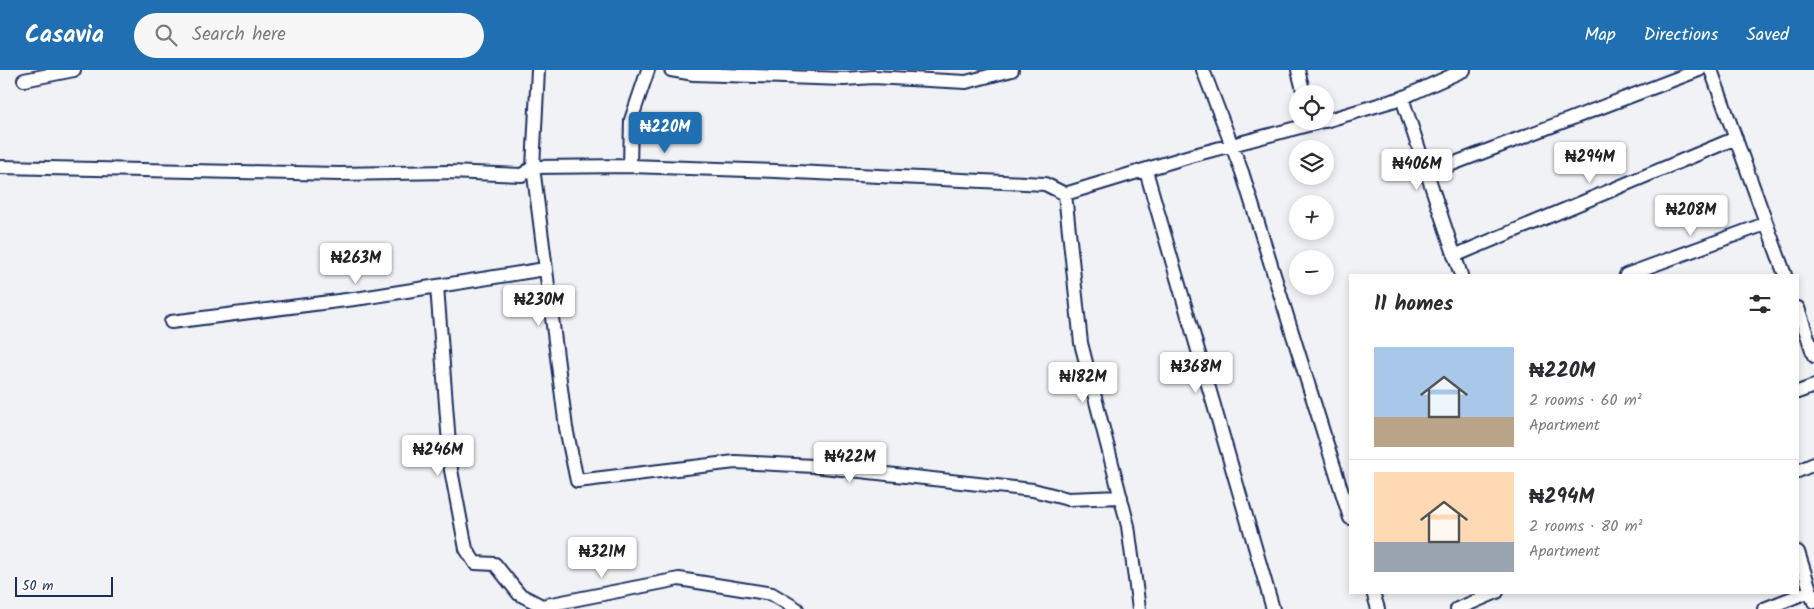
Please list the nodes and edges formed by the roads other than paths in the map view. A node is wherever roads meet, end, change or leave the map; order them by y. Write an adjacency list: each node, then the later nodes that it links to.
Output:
1 (74, 70): 11 (street)
2 (538, 70): 20 (street)
3 (648, 70): 18 (street)
4 (671, 70): 5 (street)
5 (1012, 70)
6 (1203, 70): 17 (street)
7 (1298, 70): 12 (street)
8 (1464, 70): 13 (street)
9 (1698, 70): 22 (street)
10 (1711, 70): 16 (street)
11 (24, 80)
12 (1302, 85)
13 (1402, 98): 14 (street); 22 (street)
14 (1334, 118)
15 (1289, 129): 17 (street)
16 (1736, 138): 24 (street); 25 (street)
17 (1231, 146): 21 (street); 39 (street)
18 (630, 166): 20 (street); 23 (street)
19 (0, 167): 20 (street)
20 (534, 167): 26 (street)
21 (1146, 171): 23 (street); 48 (street)
22 (1426, 174): 25 (street)
23 (1065, 194): 38 (street)
24 (1765, 224): 28 (street); 29 (street)
25 (1454, 256): 27 (street)
26 (545, 269): 30 (street); 38 (street)
27 (1461, 274)
28 (1629, 274)
29 (1785, 274)
30 (437, 286): 32 (street); 44 (street)
31 (1799, 311): 33 (street)
32 (171, 322)
33 (1814, 356)
34 (1814, 386): 35 (street)
35 (1799, 392)
36 (1814, 464): 37 (street)
37 (1799, 471)
38 (1121, 498): 47 (street)
39 (1349, 515)
40 (1799, 555): 43 (street)
41 (1374, 594): 49 (street)
42 (1492, 594): 45 (street)
43 (1812, 596): 50 (street)
44 (540, 607): 46 (street)
45 (1460, 608)
46 (797, 609)
47 (1139, 609)
48 (1273, 609)
49 (1378, 609)
50 (1764, 609)

